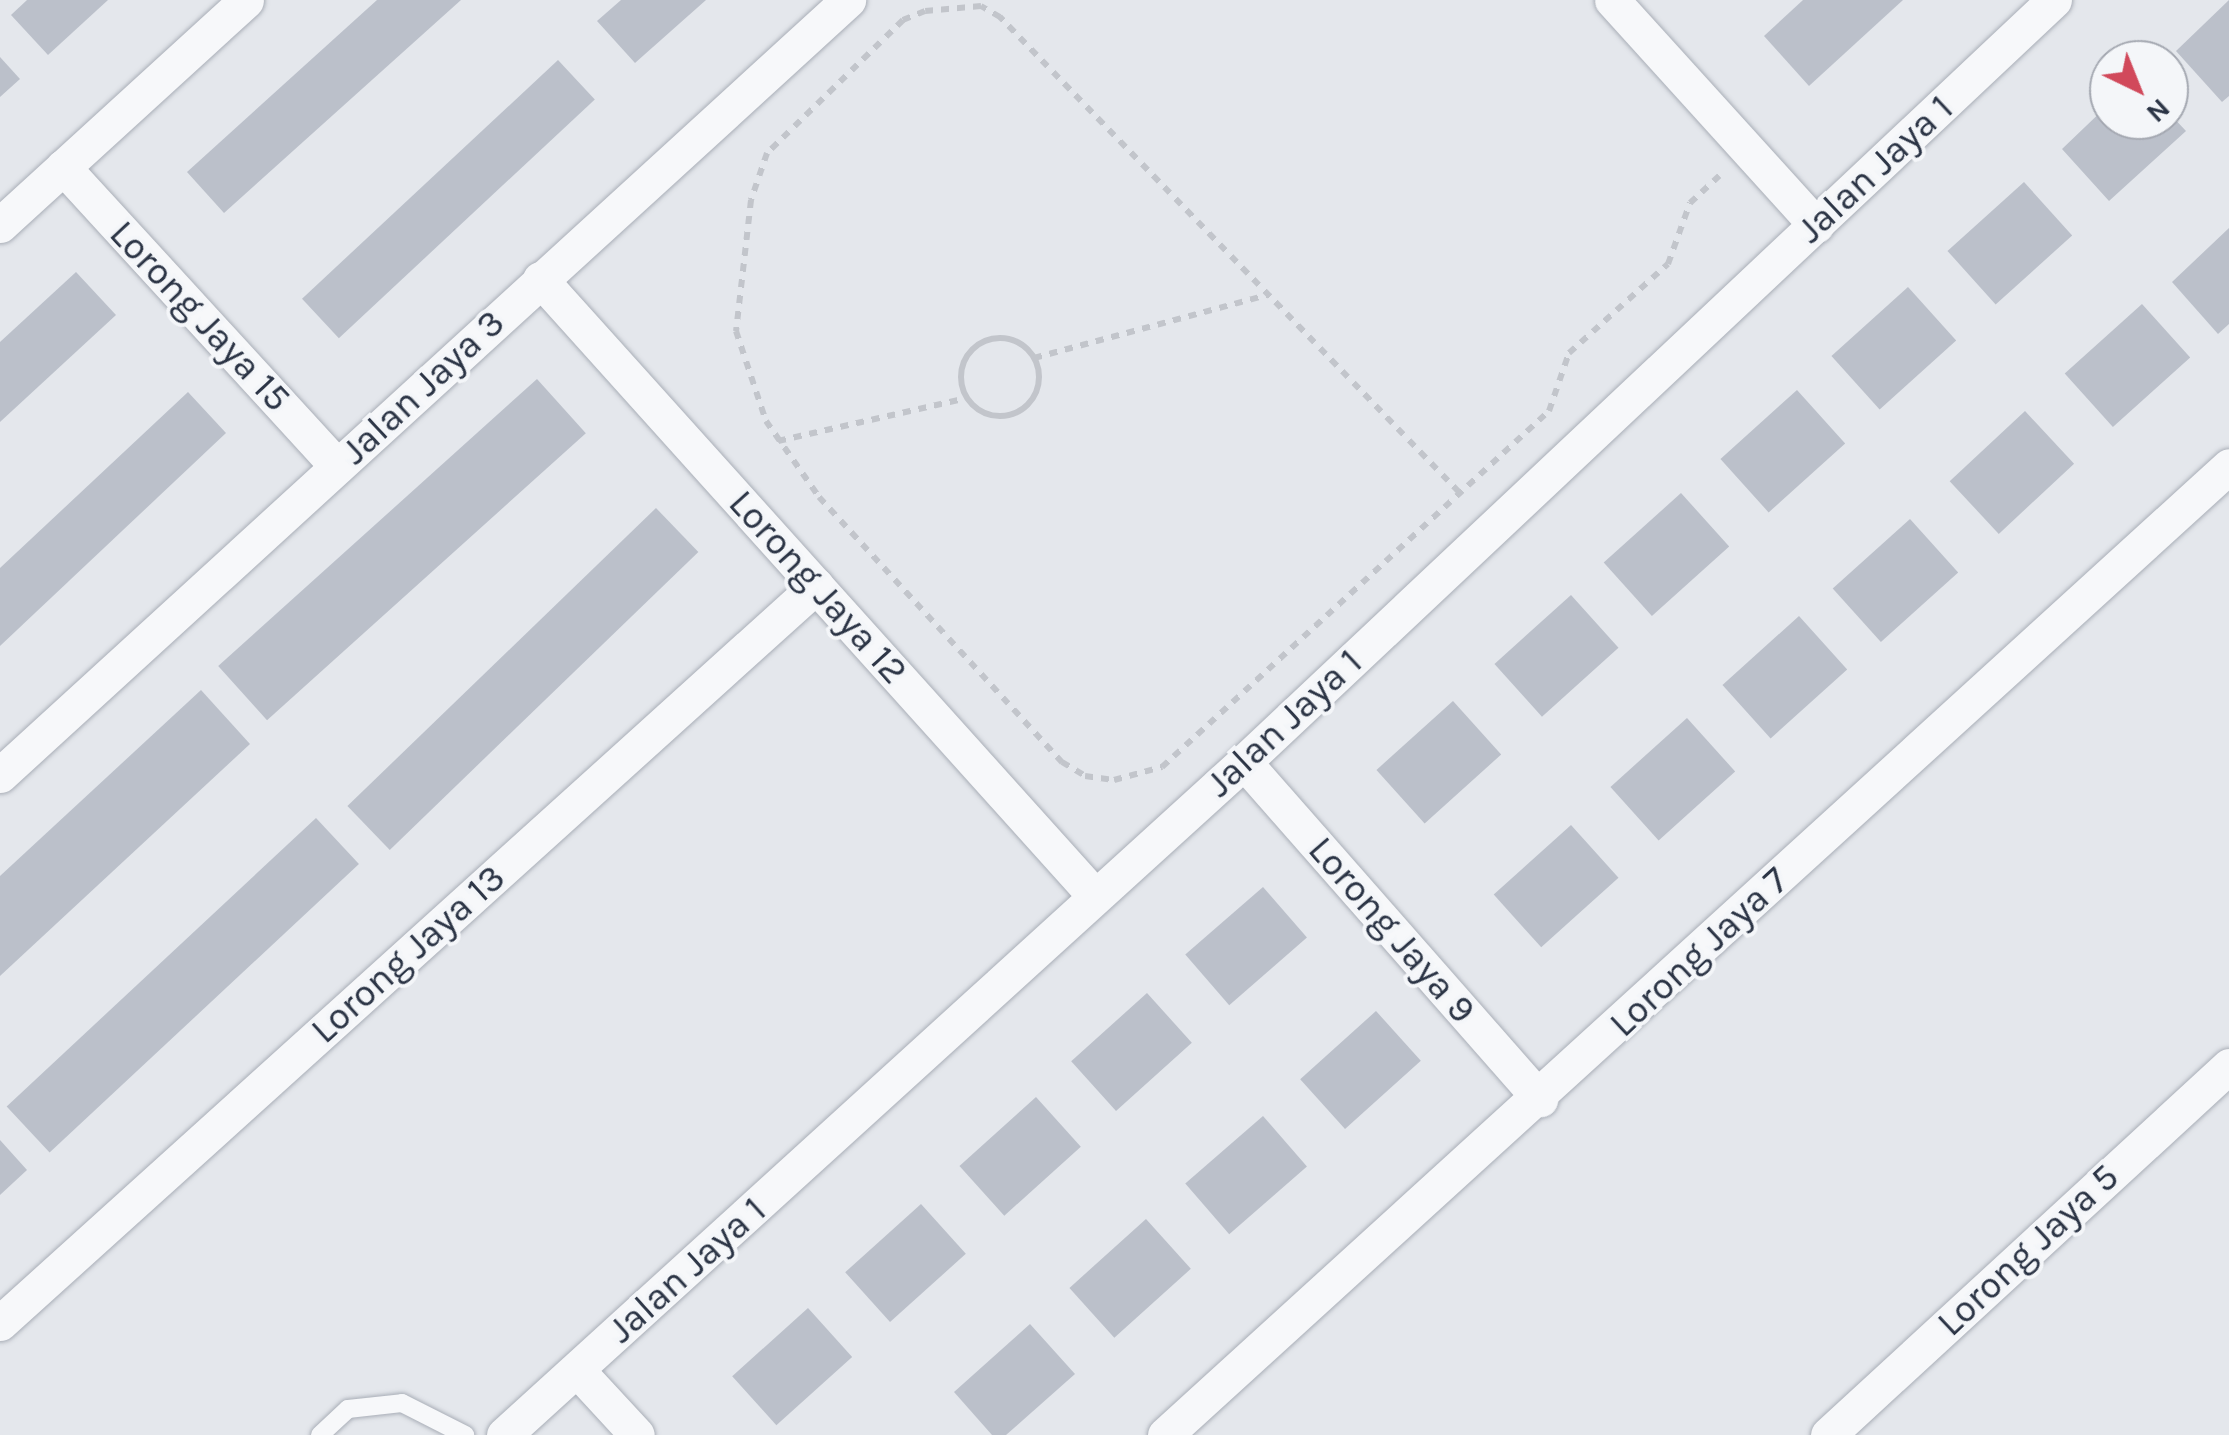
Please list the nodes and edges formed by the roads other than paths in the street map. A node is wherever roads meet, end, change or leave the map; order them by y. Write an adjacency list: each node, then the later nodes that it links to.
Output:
1 (246, 0): 5 (street)
2 (848, 0): 8 (street, Jalan Jaya 3)
3 (1612, 0): 7 (street)
4 (2054, 0): 7 (street, Jalan Jaya 1)
5 (63, 167): 6 (street); 9 (street, Lorong Jaya 15)
6 (0, 225)
7 (1816, 225): 12 (street, Jalan Jaya 1)
8 (540, 279): 9 (street, Jalan Jaya 3); 11 (street, Lorong Jaya 12)
9 (337, 466): 13 (street, Jalan Jaya 3)
10 (2229, 466): 16 (street, Lorong Jaya 7)
11 (816, 586): 14 (street, Lorong Jaya 12); 17 (street, Lorong Jaya 13)
12 (1244, 762): 14 (street, Jalan Jaya 1); 16 (street, Lorong Jaya 9)
13 (0, 776)
14 (1095, 896): 18 (street, Jalan Jaya 1)
15 (2229, 1066): 24 (street, Lorong Jaya 5)
16 (1540, 1098): 23 (street, Lorong Jaya 7)
17 (0, 1322)
18 (577, 1370): 21 (street, Jalan Jaya 1); 22 (street)
19 (320, 1435): 20 (lane)
20 (466, 1435)
21 (504, 1435)
22 (638, 1435)
23 (1166, 1435)
24 (1828, 1435)

